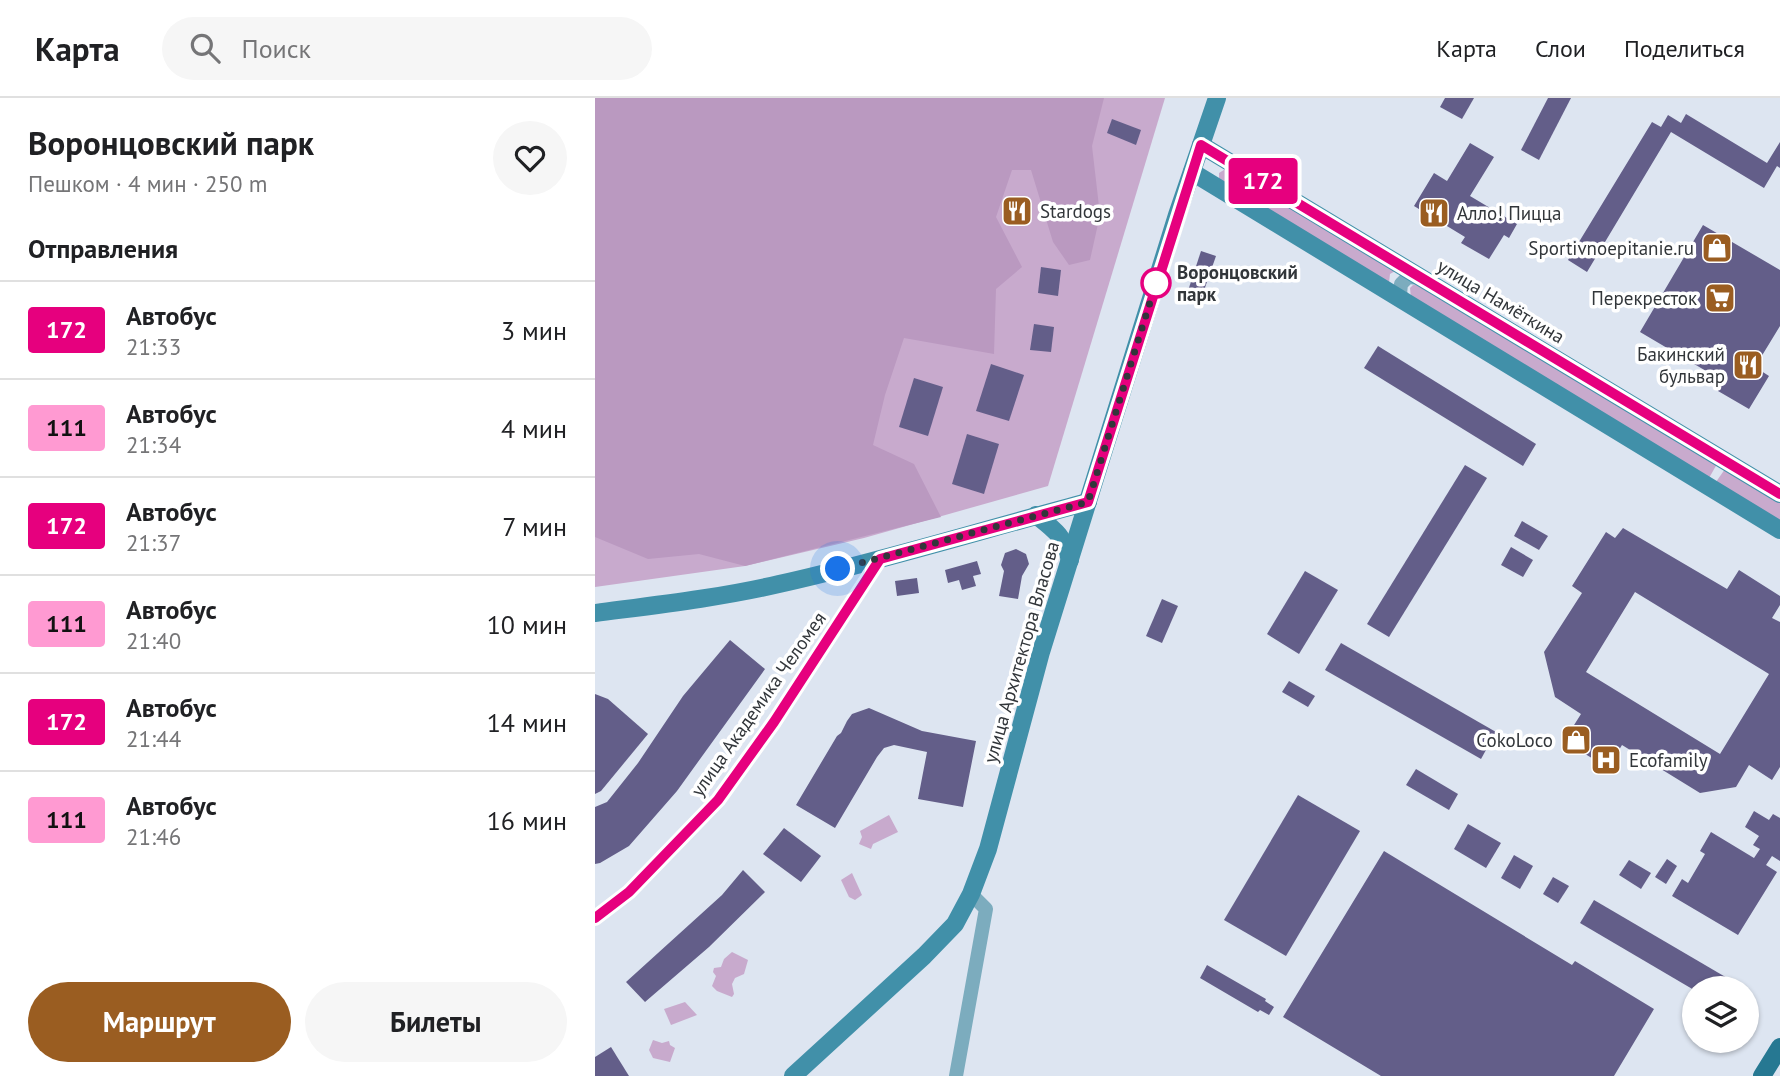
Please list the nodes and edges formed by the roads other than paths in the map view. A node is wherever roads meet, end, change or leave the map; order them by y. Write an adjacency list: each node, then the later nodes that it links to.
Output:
1 (1217, 98): 2 (street, улица Архитектора Власова)
2 (1201, 145): 3 (street, улица Архитектора Власова); 4 (street, улица Намёткина)
3 (1192, 172): 5 (street); 7 (street, улица Архитектора Власова)
4 (1422, 278): 5 (street); 6 (street, улица Намёткина)
5 (1406, 303): 9 (street)
6 (1780, 494)
7 (1088, 502): 8 (street); 11 (street, улица Архитектора Власова)
8 (1036, 515): 10 (street); 11 (street)
9 (1780, 530)
10 (880, 559): 12 (street); 14 (street, улица Академика Челомея)
11 (1070, 560): 13 (street, улица Архитектора Власова)
12 (595, 613)
13 (971, 894): 16 (street, улица Архитектора Власова); 17 (street)
14 (595, 918)
15 (1780, 1047): 18 (main road)
16 (793, 1076)
17 (956, 1076)
18 (1762, 1076)

